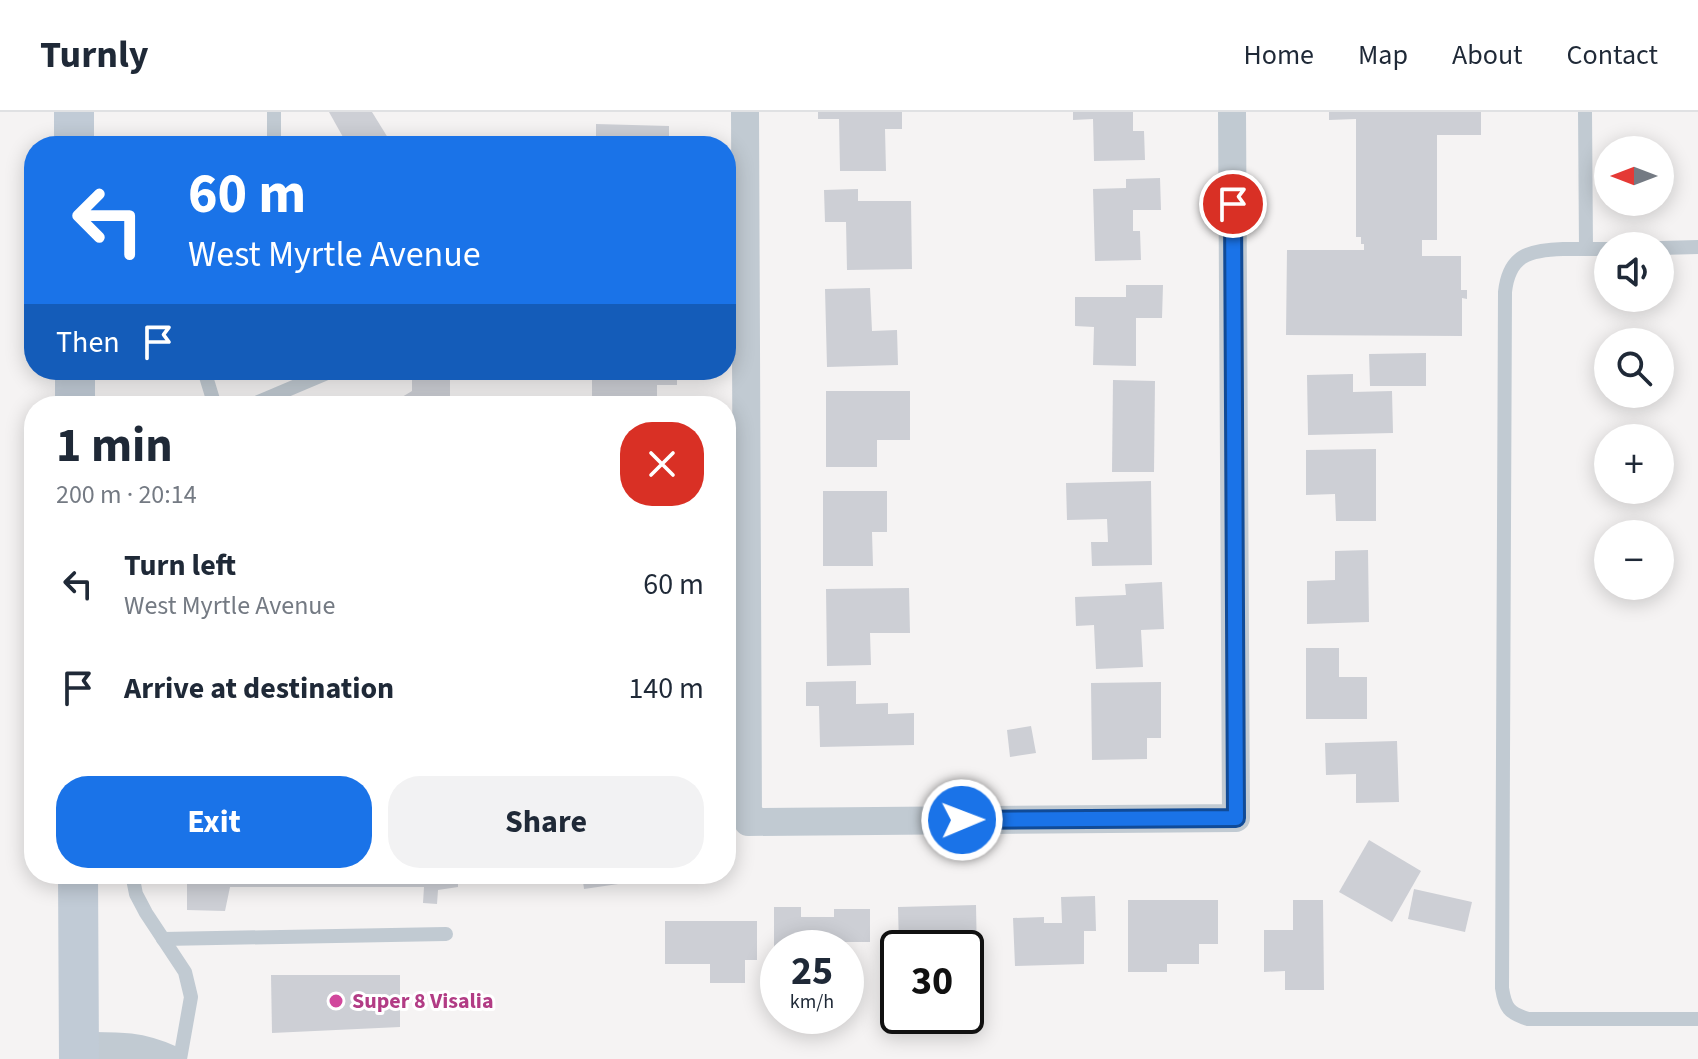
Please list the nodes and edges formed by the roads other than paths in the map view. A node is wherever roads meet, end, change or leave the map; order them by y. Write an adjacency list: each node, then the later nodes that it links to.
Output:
1 (74, 112): 6 (main road)
2 (274, 112): 7 (lane)
3 (745, 112): 4 (street)
4 (1232, 112)
5 (1585, 112): 10 (lane)
6 (74, 136)
7 (274, 136)
8 (1698, 247): 9 (lane)
9 (1674, 248)
10 (1586, 249): 11 (lane); 18 (lane)
11 (1594, 249)
12 (310, 380): 13 (lane)
13 (273, 396)
14 (78, 884): 19 (main road)
15 (134, 884): 17 (lane)
16 (446, 934): 17 (lane)
17 (163, 939): 21 (lane)
18 (1698, 1019)
19 (79, 1053): 20 (street)
20 (170, 1059)
21 (180, 1059)

